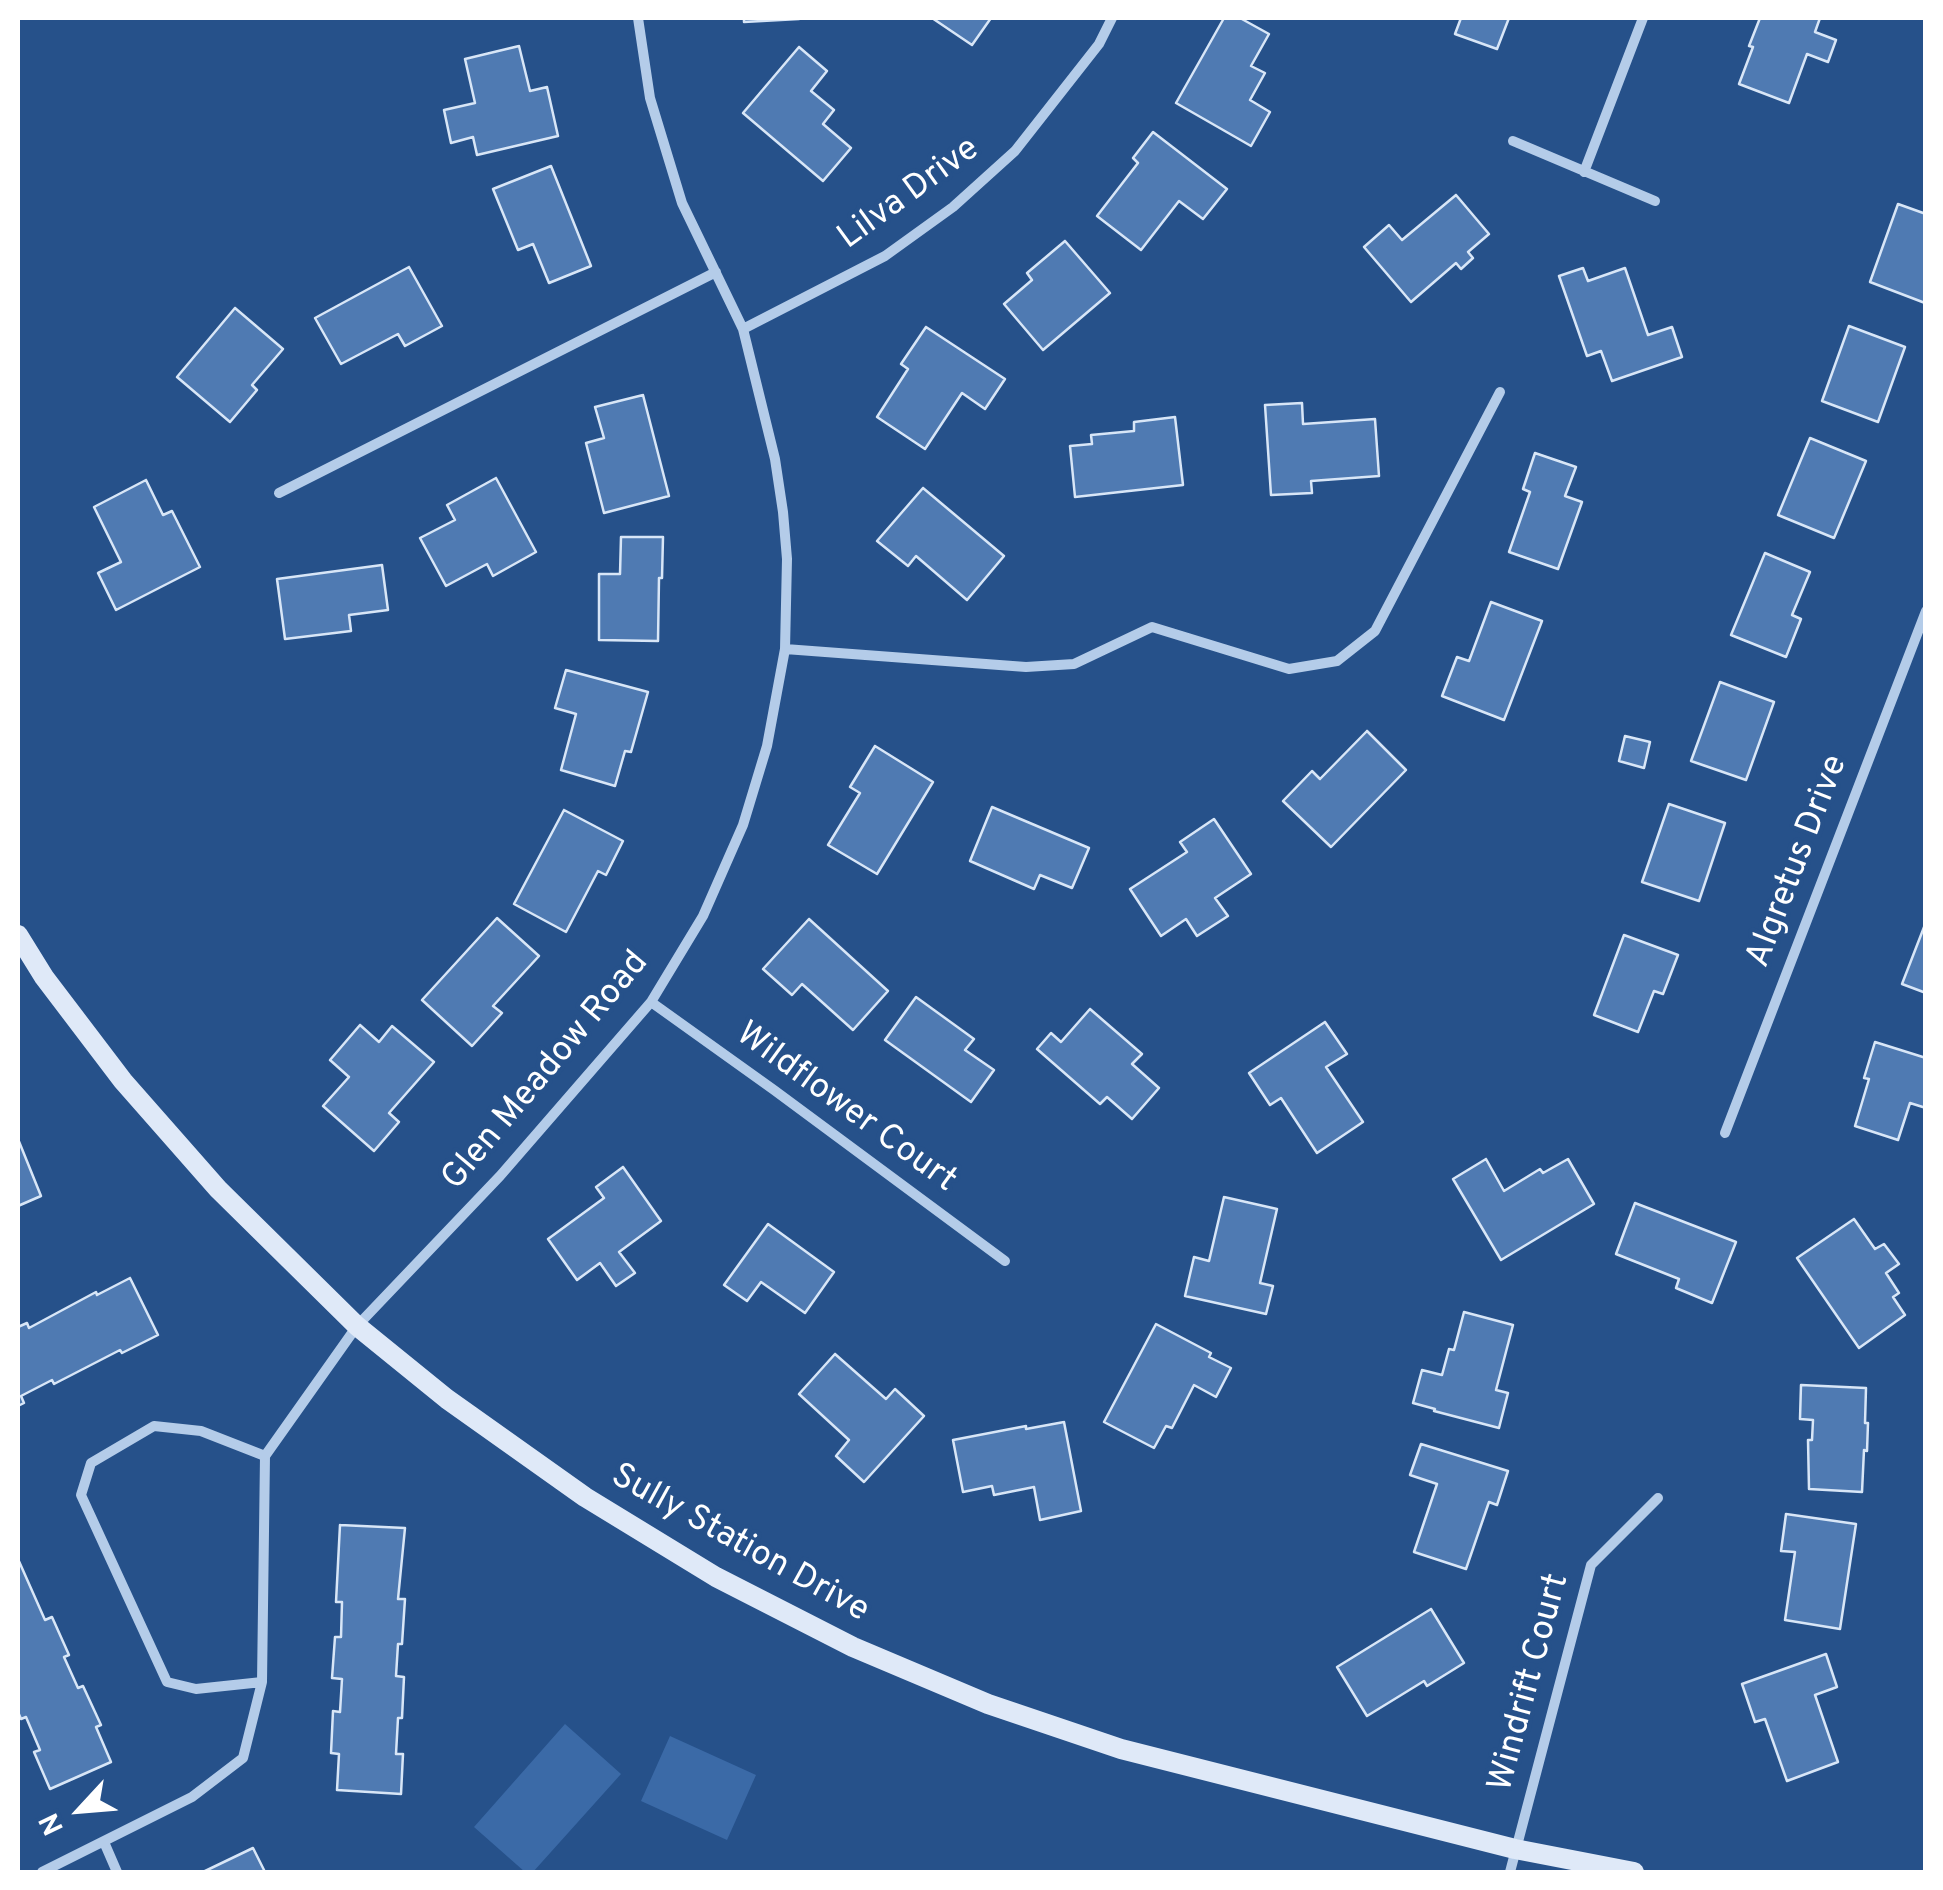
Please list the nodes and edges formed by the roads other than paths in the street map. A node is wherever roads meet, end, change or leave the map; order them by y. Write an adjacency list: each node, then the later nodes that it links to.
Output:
1 (638, 18): 7 (street, Glen Meadow Road)
2 (1112, 18): 8 (street, Lilva Drive)
3 (1644, 18): 5 (street)
4 (1513, 142): 5 (street)
5 (1584, 172): 6 (street)
6 (1655, 200)
7 (716, 272): 8 (street, Glen Meadow Road); 10 (street)
8 (743, 329): 12 (street, Glen Meadow Road)
9 (1500, 392): 12 (street)
10 (279, 493)
11 (1926, 611): 15 (street, Algretus Drive)
12 (785, 648): 14 (street, Glen Meadow Road)
13 (18, 935): 17 (street, Sully Station Drive)
14 (651, 1002): 16 (street, Wildflower Court); 17 (street, Glen Meadow Road)
15 (1725, 1133)
16 (1005, 1261)
17 (357, 1326): 18 (street, Glen Meadow Road); 22 (street, Sully Station Drive)
18 (266, 1456): 20 (street); 20 (street)
19 (1658, 1498): 22 (street, Windrift Court)
20 (262, 1682): 21 (street)
21 (104, 1842): 23 (street); 24 (street)
22 (1515, 1848): 25 (street, Windrift Court); 26 (street, Sully Station Drive)
23 (42, 1872)
24 (117, 1872)
25 (1510, 1872)
26 (1634, 1872)

